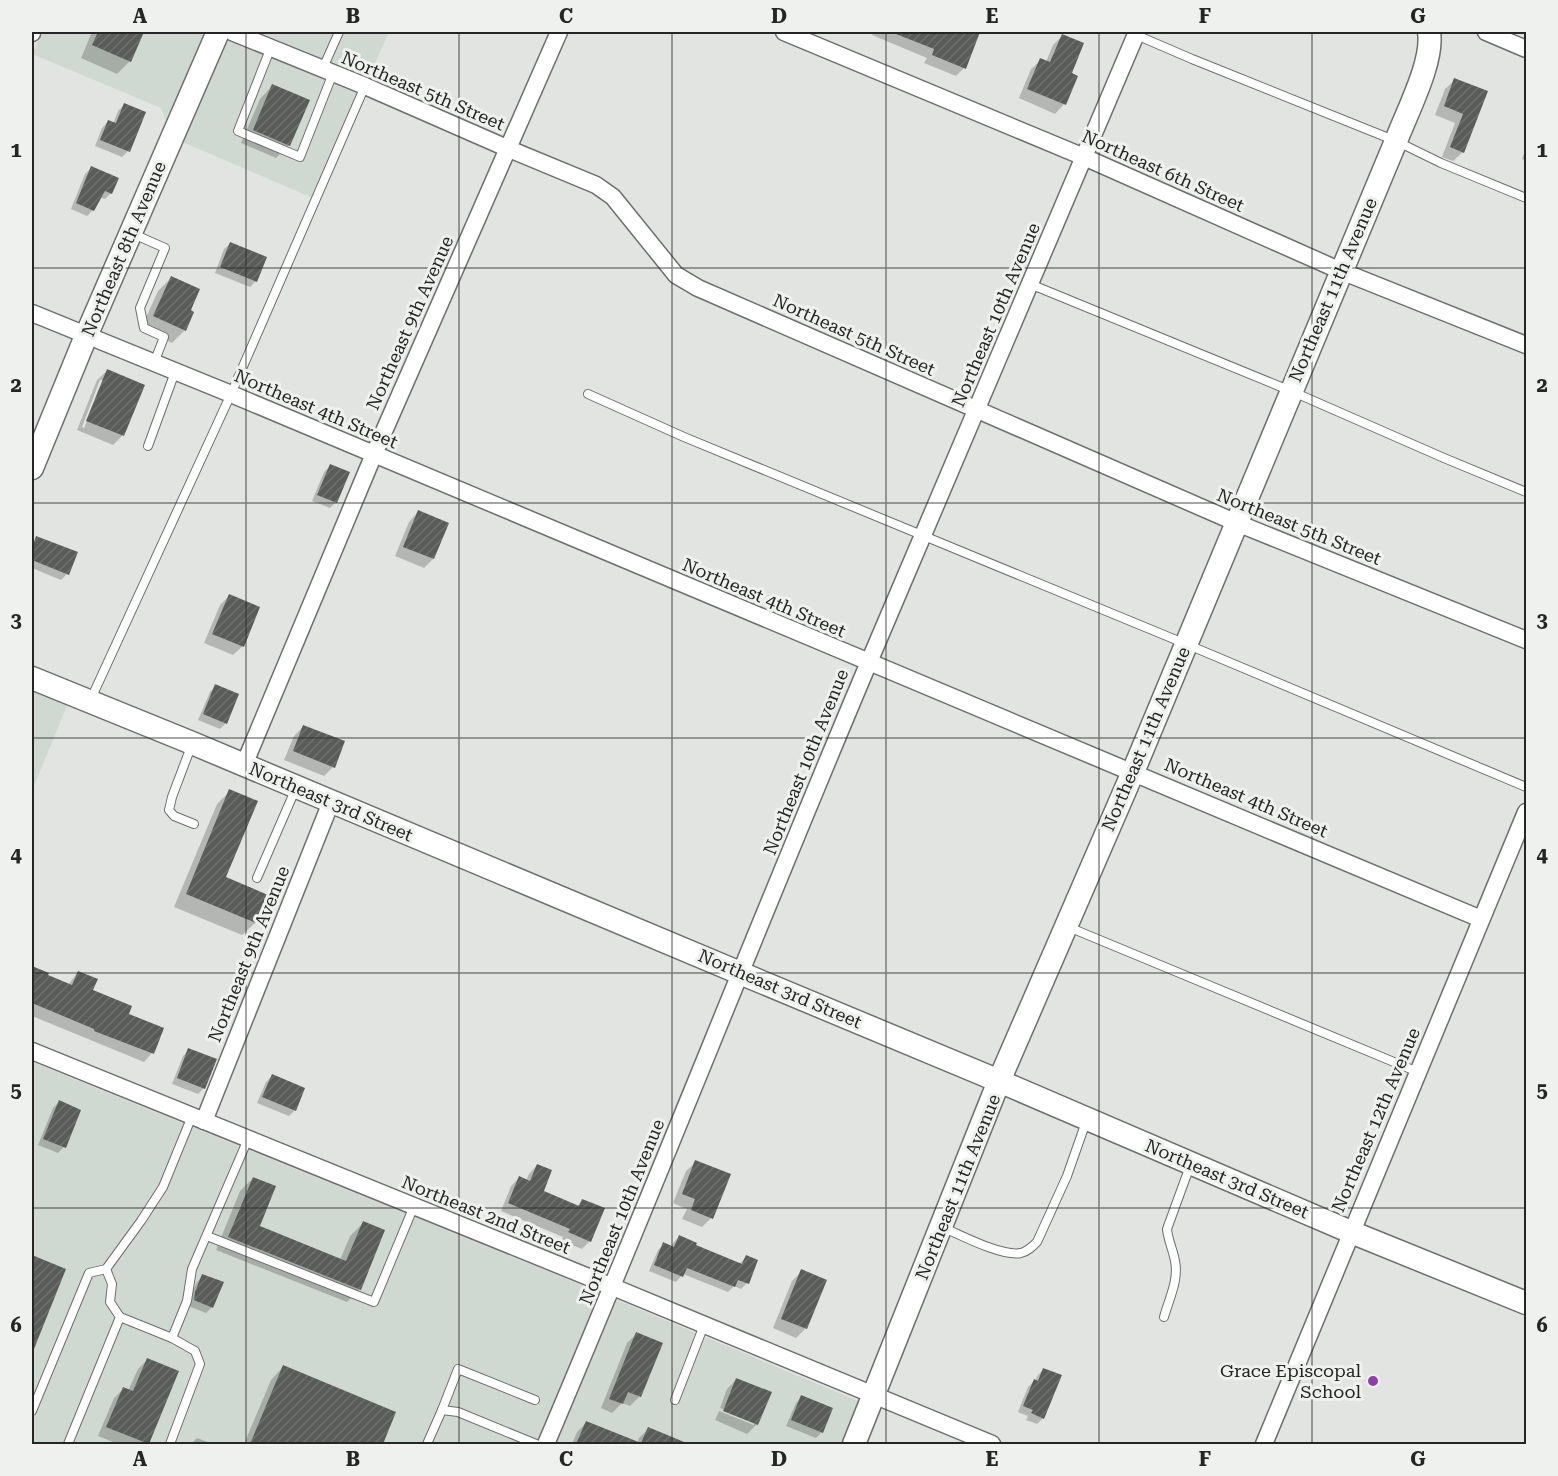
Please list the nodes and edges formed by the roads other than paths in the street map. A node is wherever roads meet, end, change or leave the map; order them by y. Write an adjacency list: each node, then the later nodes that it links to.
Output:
1 (218, 32): 17 (street, Northeast 8th Avenue)
2 (232, 32): 9 (street, Northeast 5th Street)
3 (339, 32): 11 (lane)
4 (559, 32): 14 (street, Northeast 9th Avenue)
5 (784, 32): 15 (street, Northeast 6th Street)
6 (1134, 32): 13 (lane); 15 (street, Northeast 10th Avenue)
7 (1429, 32): 13 (street, Northeast 11th Avenue)
8 (1486, 32): 10 (street)
9 (271, 47): 11 (street, Northeast 5th Street); 11 (lane)
10 (1527, 49)
11 (328, 70): 12 (street, Northeast 5th Street)
12 (365, 86): 14 (street, Northeast 5th Street); 26 (lane)
13 (1396, 141): 16 (lane); 18 (street, Northeast 11th Avenue)
14 (508, 149): 28 (street, Northeast 5th Street); 30 (street, Northeast 9th Avenue)
15 (1084, 157): 18 (street, Northeast 6th Street); 19 (street, Northeast 10th Avenue)
16 (1527, 198)
17 (131, 233): 21 (street, Northeast 8th Avenue); 23 (lane)
18 (1341, 271): 22 (street, Northeast 6th Street); 25 (street, Northeast 11th Avenue)
19 (1030, 284): 25 (lane); 28 (street, Northeast 10th Avenue)
20 (32, 313): 21 (street, Northeast 4th Street)
21 (86, 336): 23 (street, Northeast 4th Street); 31 (street, Northeast 8th Avenue)
22 (1527, 345)
23 (154, 363): 24 (street, Northeast 4th Street)
24 (175, 372): 26 (street, Northeast 4th Street); 29 (lane)
25 (1291, 391): 32 (lane); 33 (street, Northeast 11th Avenue)
26 (231, 394): 30 (street, Northeast 4th Street); 39 (lane)
27 (588, 394): 34 (lane)
28 (976, 410): 33 (street, Northeast 5th Street); 34 (street, Northeast 10th Avenue)
29 (148, 446)
30 (374, 454): 37 (street, Northeast 4th Street); 41 (street, Northeast 9th Avenue)
31 (32, 468)
32 (1527, 492)
33 (1237, 523): 35 (street, Northeast 5th Street); 36 (street, Northeast 11th Avenue)
34 (923, 536): 36 (lane); 37 (street, Northeast 10th Avenue)
35 (1527, 639)
36 (1186, 644): 42 (street, Northeast 11th Avenue); 44 (lane)
37 (868, 663): 42 (street, Northeast 4th Street); 51 (street, Northeast 10th Avenue)
38 (32, 678): 39 (street, Northeast 3rd Street)
39 (90, 701): 40 (street, Northeast 3rd Street)
40 (192, 743): 41 (street, Northeast 3rd Street); 47 (lane)
41 (244, 765): 43 (street, Northeast 3rd Street)
42 (1133, 772): 49 (street, Northeast 4th Street); 50 (street, Northeast 11th Avenue)
43 (296, 787): 45 (street, Northeast 3rd Street); 48 (lane)
44 (1527, 788)
45 (331, 802): 51 (street, Northeast 3rd Street); 55 (street, Northeast 9th Avenue)
46 (1527, 812): 49 (street, Northeast 12th Avenue)
47 (194, 824)
48 (257, 878)
49 (1481, 919): 53 (street, Northeast 12th Avenue)
50 (1066, 926): 53 (lane); 54 (street, Northeast 11th Avenue)
51 (740, 973): 54 (street, Northeast 3rd Street); 64 (street, Northeast 10th Avenue)
52 (32, 1051): 55 (street, Northeast 2nd Street)
53 (1418, 1072): 61 (street, Northeast 12th Avenue)
54 (999, 1082): 56 (street, Northeast 3rd Street); 60 (street, Northeast 11th Avenue)
55 (198, 1118): 57 (street, Northeast 2nd Street); 63 (lane)
56 (1087, 1119): 58 (street, Northeast 3rd Street); 60 (lane)
57 (248, 1139): 59 (street, Northeast 2nd Street); 62 (lane)
58 (1191, 1163): 61 (street, Northeast 3rd Street); 67 (lane)
59 (414, 1206): 62 (lane); 64 (street, Northeast 2nd Street)
60 (942, 1227): 70 (street, Northeast 11th Avenue)
61 (1351, 1232): 65 (street, Northeast 3rd Street); 82 (street, Northeast 12th Avenue)
62 (207, 1236): 69 (lane)
63 (106, 1269): 66 (lane); 74 (lane)
64 (613, 1287): 68 (street, Northeast 2nd Street); 79 (street, Northeast 10th Avenue)
65 (1527, 1303)
66 (120, 1317): 69 (lane); 75 (lane)
67 (1164, 1317)
68 (704, 1325): 70 (street, Northeast 2nd Street); 72 (lane)
69 (172, 1338): 76 (lane)
70 (875, 1397): 80 (street, Northeast 11th Avenue); 81 (street, Northeast 2nd Street)
71 (535, 1400): 73 (lane)
72 (675, 1400)
73 (442, 1410): 77 (lane); 78 (lane)
74 (32, 1411)
75 (68, 1444)
76 (170, 1444)
77 (427, 1444)
78 (536, 1444)
79 (546, 1444)
80 (854, 1444)
81 (992, 1444)
82 (1264, 1444)

